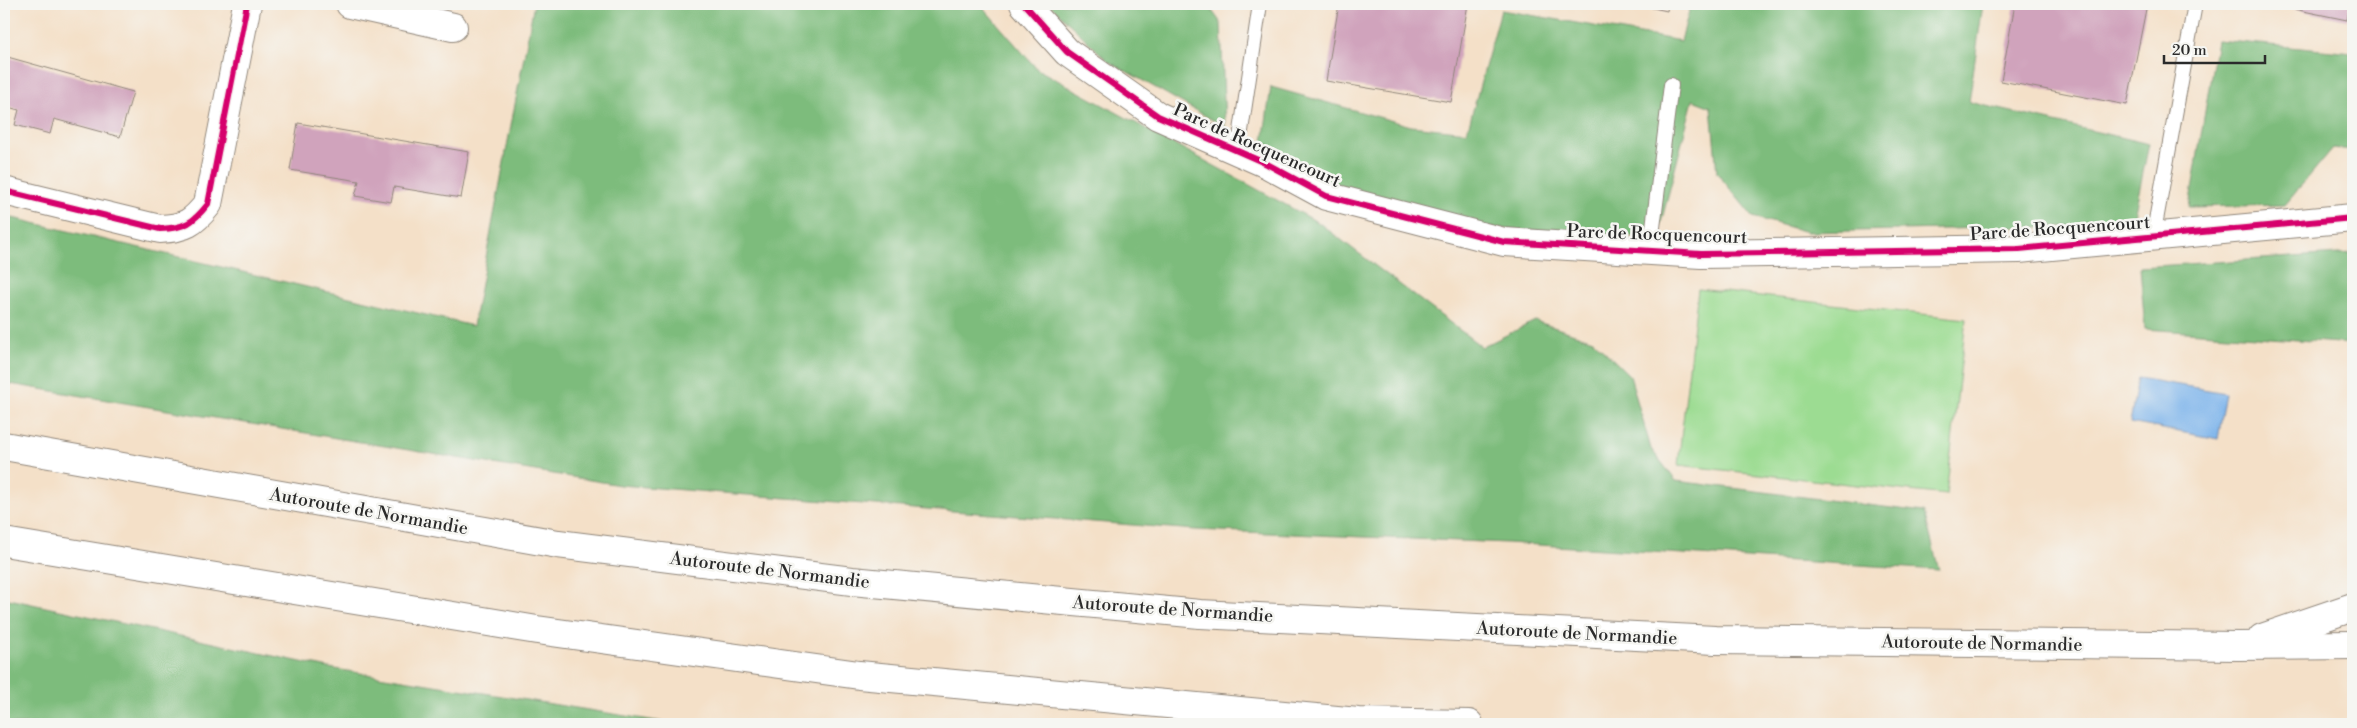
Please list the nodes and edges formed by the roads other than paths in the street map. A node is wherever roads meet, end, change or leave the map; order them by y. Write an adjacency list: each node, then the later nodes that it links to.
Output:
1 (247, 4): 9 (main road)
2 (350, 4): 6 (main road)
3 (1024, 4): 8 (main road, Parc de Rocquencourt)
4 (1260, 4): 8 (lane)
5 (2195, 4): 11 (lane)
6 (453, 27)
7 (1671, 85): 12 (lane)
8 (1238, 151): 12 (main road, Parc de Rocquencourt)
9 (4, 191)
10 (2353, 218): 11 (main road, Parc de Rocquencourt)
11 (2153, 237): 12 (main road, Parc de Rocquencourt)
12 (1650, 250)
13 (4, 446): 17 (main road, Autoroute de Normandie)
14 (4, 542): 18 (main road)
15 (2353, 607): 17 (main road)
16 (2353, 645): 17 (main road, Autoroute de Normandie)
17 (2238, 646)
18 (1362, 723): 19 (main road)
19 (1469, 724)

